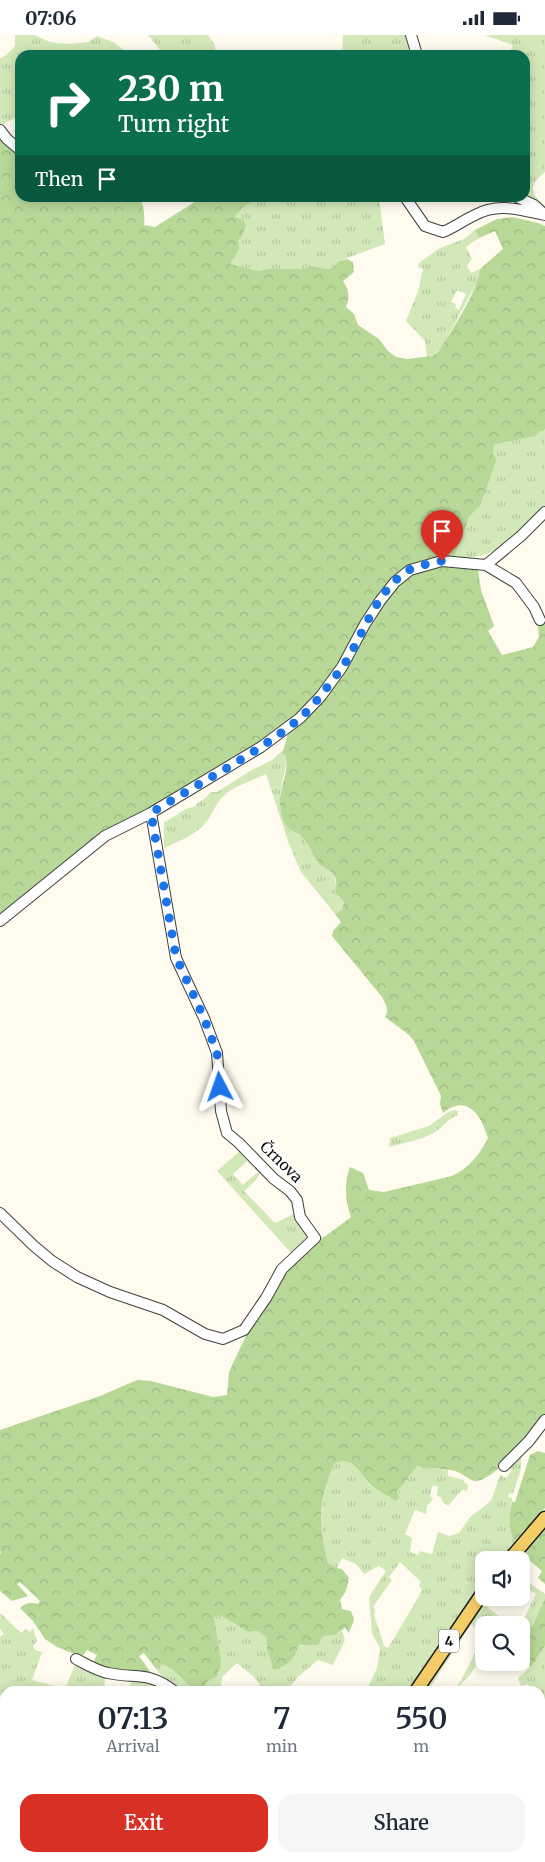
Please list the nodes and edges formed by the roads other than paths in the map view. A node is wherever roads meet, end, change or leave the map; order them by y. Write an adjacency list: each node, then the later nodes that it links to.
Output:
1 (411, 35): 2 (street)
2 (416, 50)
3 (0, 130): 4 (street)
4 (15, 146)
5 (408, 202): 7 (street)
6 (528, 202): 7 (street)
7 (545, 215)
8 (545, 512): 9 (street)
9 (486, 565): 10 (street); 11 (street)
10 (540, 620)
11 (151, 813): 12 (street); 13 (street, Črnova)
12 (0, 921)
13 (0, 1213)
14 (545, 1420): 15 (street)
15 (504, 1466)
16 (545, 1518): 17 (main road)
17 (517, 1551)
18 (475, 1604): 21 (main road, 4)
19 (76, 1659): 20 (street)
20 (166, 1686)
21 (419, 1686)

